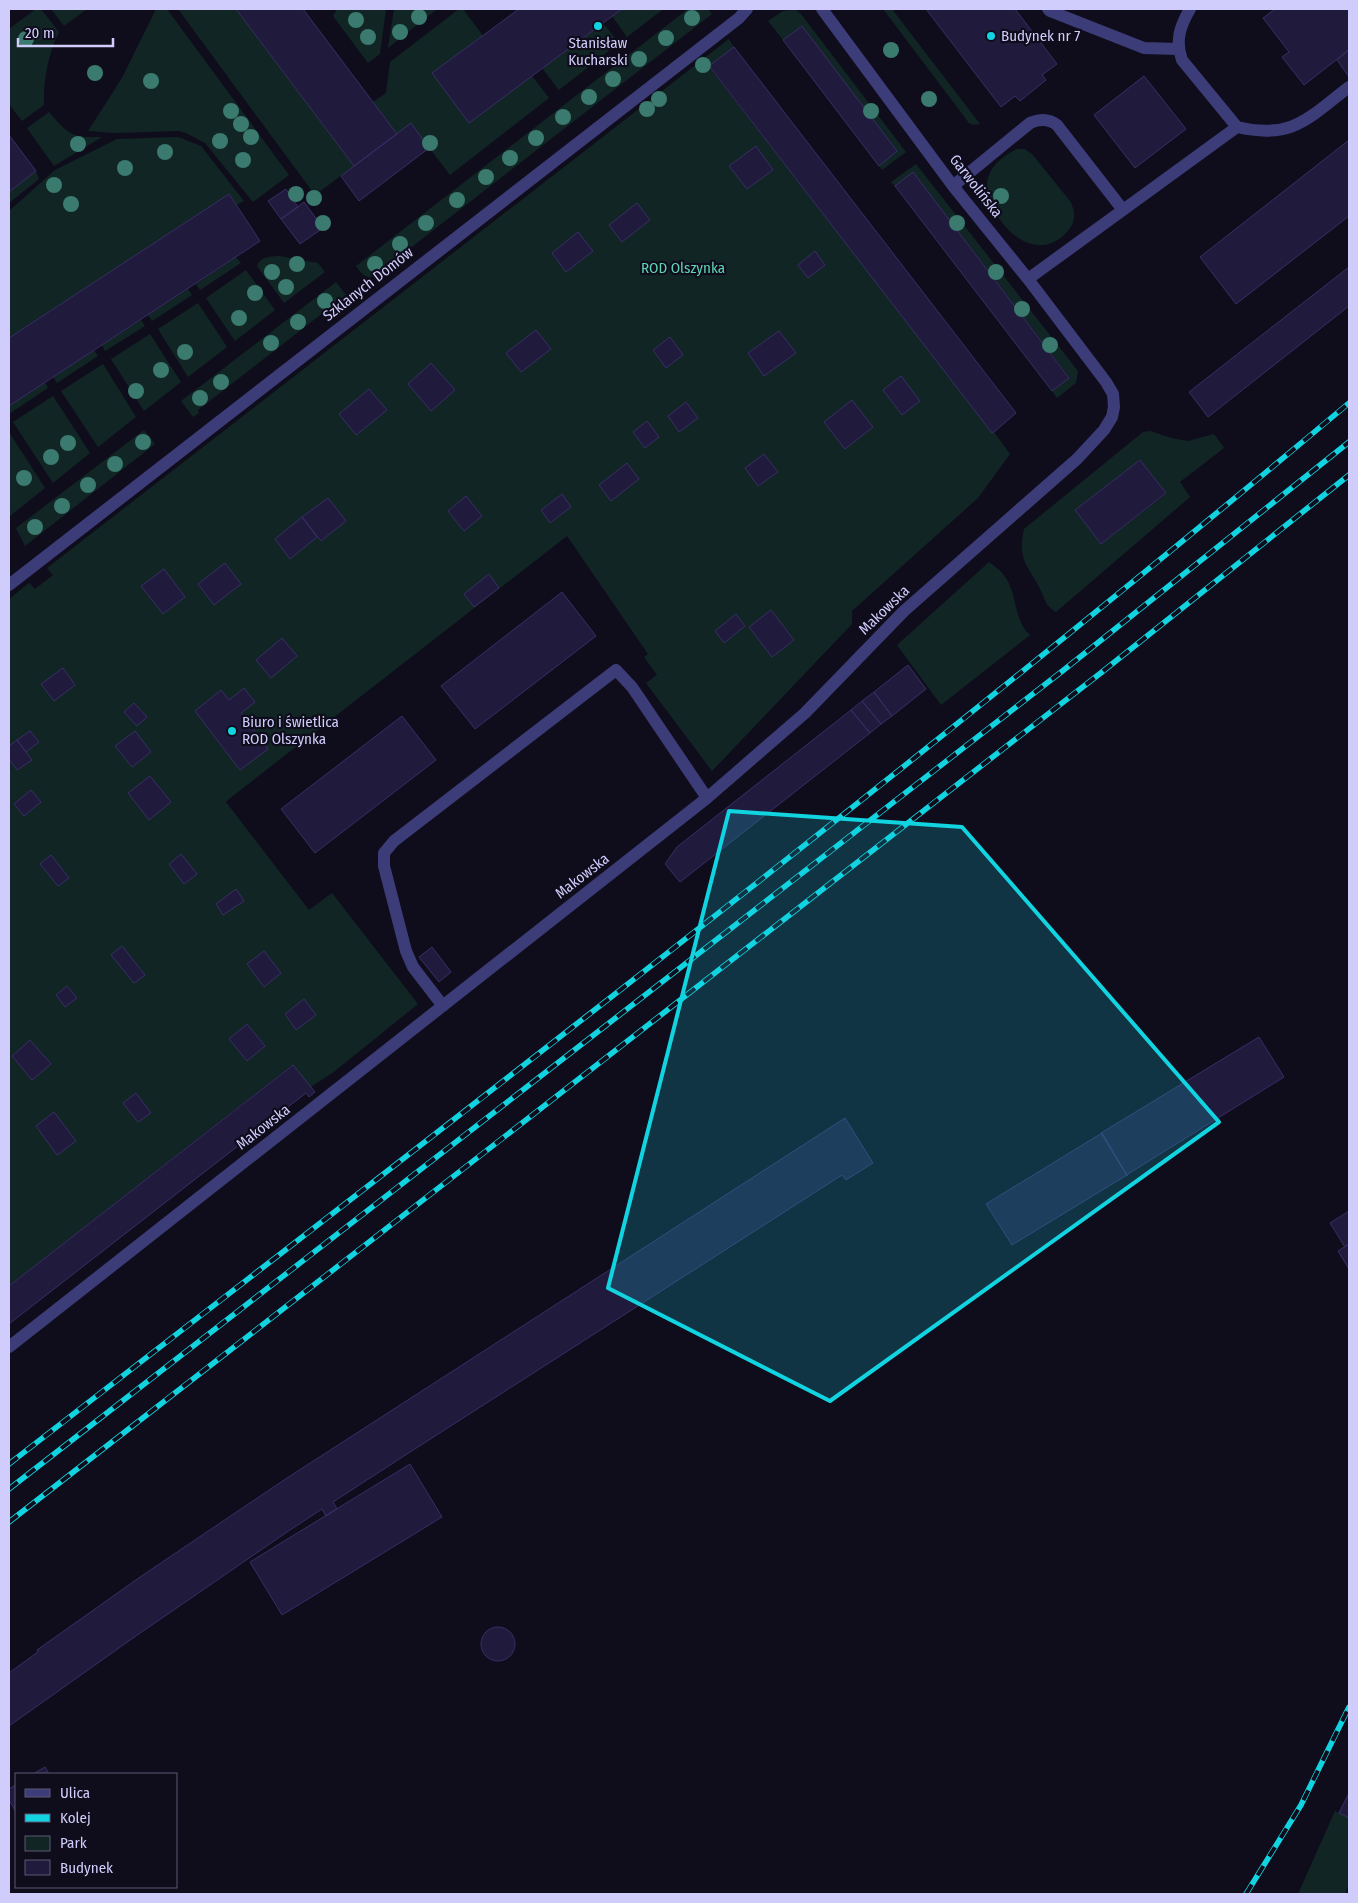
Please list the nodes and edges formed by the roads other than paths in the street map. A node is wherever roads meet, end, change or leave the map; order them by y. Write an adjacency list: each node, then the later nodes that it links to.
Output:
1 (747, 9): 12 (street, Szklanych Domów)
2 (822, 9): 8 (street, Garwolińska)
3 (1048, 9): 5 (street)
4 (1190, 9): 5 (street)
5 (1178, 49): 7 (street)
6 (1349, 87): 7 (street)
7 (1237, 127): 9 (street)
8 (953, 186): 9 (street); 10 (street, Garwolińska)
9 (1123, 210): 10 (street)
10 (1028, 279): 11 (street, Garwolińska)
11 (1106, 382): 13 (street, Makowska)
12 (9, 585)
13 (708, 798): 14 (street, Makowska); 14 (street)
14 (443, 1006): 15 (street, Makowska)
15 (9, 1347)

